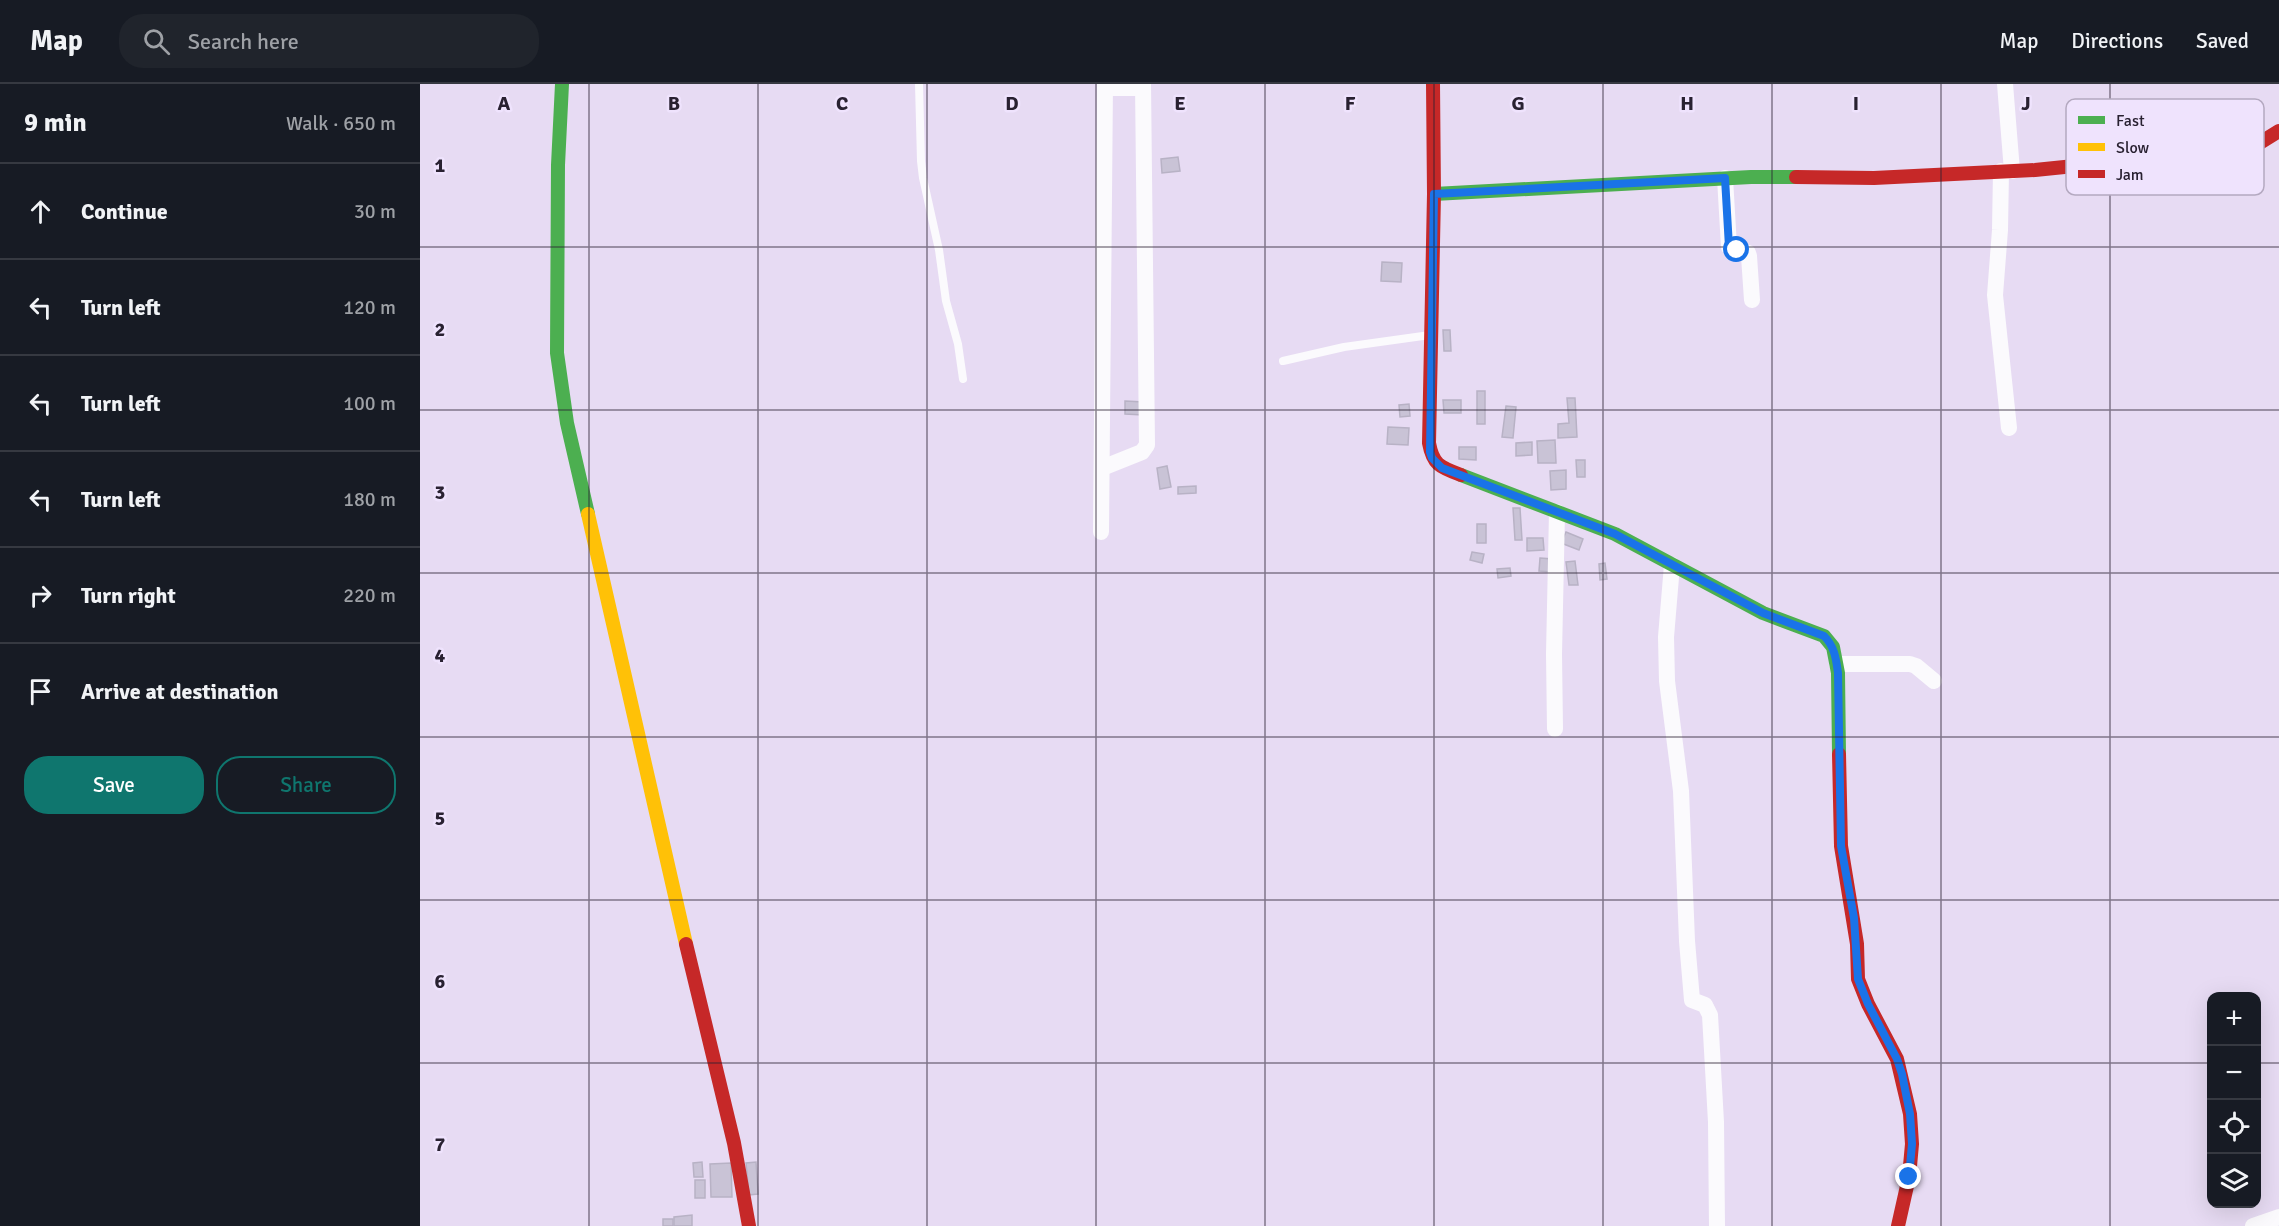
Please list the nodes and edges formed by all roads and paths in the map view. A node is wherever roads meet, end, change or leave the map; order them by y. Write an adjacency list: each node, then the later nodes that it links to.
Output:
1 (562, 84): 26 (street)
2 (919, 84): 16 (lane)
3 (1433, 84): 12 (street)
4 (2005, 84): 10 (street)
5 (1105, 86): 6 (street); 18 (street)
6 (1143, 86): 18 (street)
7 (2279, 131): 8 (street)
8 (2264, 140)
9 (2066, 165): 10 (street)
10 (2007, 171): 11 (street); 17 (street)
11 (1725, 178): 12 (street); 13 (street)
12 (1434, 194): 14 (street)
13 (1752, 300)
14 (1431, 335): 15 (lane); 19 (street)
15 (1283, 361)
16 (963, 380)
17 (2009, 428)
18 (1102, 468): 20 (street)
19 (1557, 512): 21 (street); 24 (street)
20 (1101, 532)
21 (1672, 565): 22 (street); 27 (street)
22 (1837, 664): 23 (street); 28 (street)
23 (1934, 681)
24 (1555, 729)
25 (2279, 1217): 29 (street)
26 (749, 1226)
27 (1717, 1226)
28 (1898, 1226)
29 (2253, 1226)

